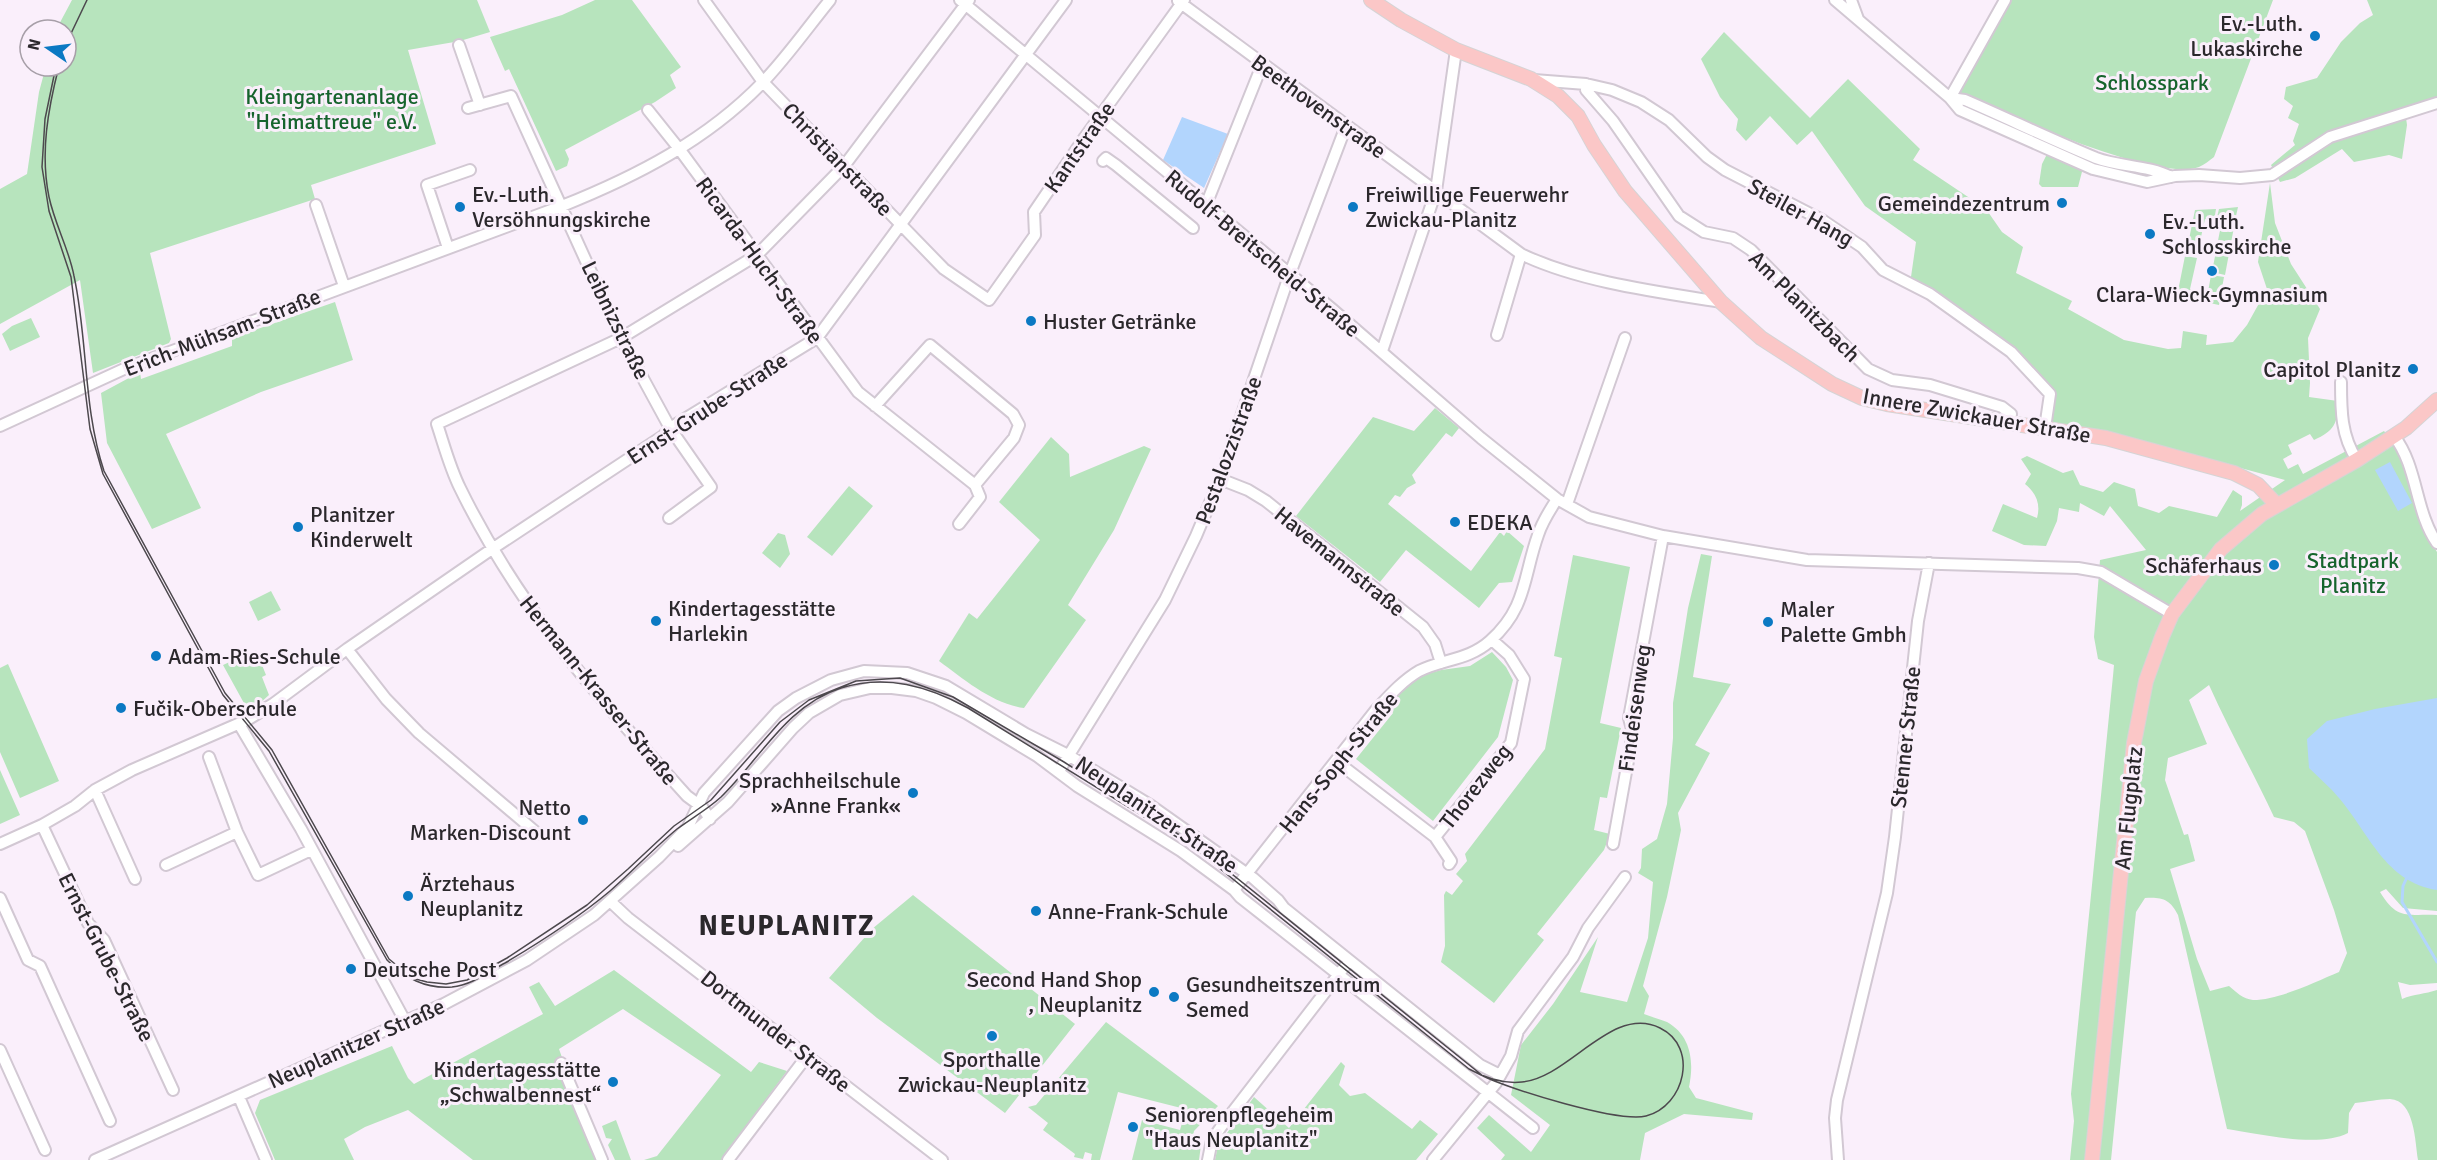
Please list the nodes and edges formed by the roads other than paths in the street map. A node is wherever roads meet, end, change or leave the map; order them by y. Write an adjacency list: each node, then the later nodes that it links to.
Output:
1 (704, 0): 16 (street, Christianstraße)
2 (830, 0): 16 (street, Erich-Mühsam-Straße)
3 (1066, 0): 13 (street, Ernst-Grube-Straße)
4 (1371, 0): 12 (main road, Innere Zwickauer Straße)
5 (1835, 0): 10 (street)
6 (1851, 0): 10 (street)
7 (2005, 0): 18 (street)
8 (1181, 1): 14 (street, Beethovenstraße); 23 (street, Kantstraße)
9 (965, 2): 13 (street, Rudolf-Breitscheid-Straße); 27 (street)
10 (1859, 19): 18 (street)
11 (459, 45): 20 (street)
12 (1456, 50): 15 (main road, Innere Zwickauer Straße); 29 (street)
13 (1025, 53): 23 (street, Rudolf-Breitscheid-Straße); 33 (street, Ernst-Grube-Straße)
14 (1263, 65): 24 (street, Beethovenstraße); 32 (street)
15 (1531, 79): 17 (street, Steiler Hang); 41 (main road, Innere Zwickauer Straße)
16 (763, 82): 25 (street, Erich-Mühsam-Straße); 27 (street, Christianstraße)
17 (1586, 84): 50 (street, Am Planitzbach); 53 (street, Steiler Hang)
18 (1950, 98): 19 (street)
19 (2437, 103)
20 (480, 105): 21 (street, Leibnizstraße); 31 (street, Leibnizstraße)
21 (468, 108)
22 (648, 110): 25 (street, Ricarda-Huch-Straße)
23 (1100, 117): 32 (street, Rudolf-Breitscheid-Straße); 40 (street, Kantstraße)
24 (1346, 126): 29 (street, Beethovenstraße); 38 (street, Pestalozzistraße)
25 (680, 150): 31 (street, Erich-Mühsam-Straße); 37 (street, Ricarda-Huch-Straße)
26 (1103, 161): 34 (street, Rudolf-Breitscheid-Straße)
27 (844, 166): 33 (street, Christianstraße); 37 (street)
28 (470, 170): 35 (street)
29 (1436, 190): 36 (street, Beethovenstraße); 46 (street)
30 (316, 205): 39 (street)
31 (562, 206): 35 (street, Erich-Mühsam-Straße); 43 (street, Leibnizstraße)
32 (1206, 206): 38 (street, Rudolf-Breitscheid-Straße)
33 (901, 223): 40 (street, Christianstraße); 44 (street, Ernst-Grube-Straße)
34 (1193, 228)
35 (448, 248): 39 (street, Erich-Mühsam-Straße)
36 (1521, 254): 41 (street, Beethovenstraße); 42 (street)
37 (757, 255): 43 (street); 44 (street, Ricarda-Huch-Straße)
38 (1289, 276): 46 (street, Rudolf-Breitscheid-Straße); 56 (street, Pestalozzistraße)
39 (344, 286): 51 (street, Erich-Mühsam-Straße)
40 (989, 300)
41 (1721, 302): 50 (main road, Innere Zwickauer Straße)
42 (1497, 335)
43 (621, 338): 52 (street, Leibnizstraße); 64 (street, Hermann-Krasser-Straße)
44 (817, 338): 49 (street, Ricarda-Huch-Straße); 52 (street, Ernst-Grube-Straße)
45 (1625, 338): 58 (street)
46 (1382, 351): 58 (street, Rudolf-Breitscheid-Straße)
47 (2341, 382): 55 (street)
48 (2437, 400): 54 (main road)
49 (875, 406): 57 (street, Ricarda-Huch-Straße); 57 (street)
50 (2010, 422): 53 (main road, Innere Zwickauer Straße)
51 (0, 426)
52 (670, 428): 60 (street, Leibnizstraße); 64 (street, Ernst-Grube-Straße)
53 (2044, 428): 59 (main road, Innere Zwickauer Straße)
54 (2394, 436): 55 (main road); 63 (street)
55 (2357, 460): 59 (main road)
56 (1220, 479): 69 (street, Havemannstraße); 71 (street, Pestalozzistraße)
57 (975, 485): 61 (street)
58 (1562, 501): 62 (street, Rudolf-Breitscheid-Straße); 67 (street, Hans-Soph-Straße)
59 (2277, 505): 66 (main road, Am Flugplatz)
60 (669, 518)
61 (959, 524)
62 (1663, 536): 65 (street, Rudolf-Breitscheid-Straße); 83 (street, Findeisenweg)
63 (2437, 543)
64 (492, 549): 68 (street, Ernst-Grube-Straße); 76 (street, Hermann-Krasser-Straße)
65 (1929, 563): 66 (street); 114 (street, Stenner Straße)
66 (2172, 614): 115 (main road, Am Flugplatz)
67 (1492, 640): 69 (street, Hans-Soph-Straße); 81 (street, Thorezweg)
68 (347, 649): 70 (street, Ernst-Grube-Straße); 80 (street)
69 (1441, 663): 73 (street, Hans-Soph-Straße)
70 (239, 724): 75 (street); 84 (street)
71 (1068, 754): 74 (street, Neuplanitzer Straße); 76 (street, Neuplanitzer Straße); 88 (street, Neuplanitzer Straße)
72 (209, 757): 79 (street)
73 (1336, 761): 81 (street, Thorezweg); 88 (street, Hans-Soph-Straße)
74 (1059, 771): 77 (street, Neuplanitzer Straße); 91 (street, Neuplanitzer Straße)
75 (95, 790): 78 (street); 90 (street)
76 (699, 805): 77 (street, Hermann-Krasser-Straße); 85 (street, Neuplanitzer Straße)
77 (710, 819): 85 (street, Neuplanitzer Straße)
78 (42, 825): 82 (street); 101 (street, Ernst-Grube-Straße)
79 (237, 832): 84 (street); 87 (street)
80 (538, 834)
81 (1434, 837): 86 (street, Thorezweg)
82 (0, 844)
83 (1613, 844)
84 (311, 850): 96 (street)
85 (659, 857): 93 (street, Neuplanitzer Straße)
86 (1449, 864)
87 (166, 865)
88 (1246, 874): 91 (street, Neuplanitzer Straße); 94 (street, Neuplanitzer Straße)
89 (1625, 877): 100 (street)
90 (135, 879)
91 (1234, 890): 95 (street, Neuplanitzer Straße)
92 (0, 898): 104 (street)
93 (611, 902): 96 (street, Neuplanitzer Straße); 98 (street, Dortmunder Straße)
94 (1349, 961): 95 (street); 100 (street, Neuplanitzer Straße)
95 (1338, 976): 102 (street, Neuplanitzer Straße); 112 (street)
96 (405, 1021): 103 (street, Neuplanitzer Straße)
97 (0, 1050): 106 (street)
98 (807, 1056): 110 (street); 111 (street, Dortmunder Straße)
99 (561, 1063): 109 (street)
100 (1500, 1075): 102 (street)
101 (173, 1090)
102 (1488, 1092): 105 (street, Neuplanitzer Straße); 113 (street)
103 (239, 1097): 107 (street, Neuplanitzer Straße); 108 (street)
104 (110, 1121)
105 (1533, 1128)
106 (45, 1150)
107 (95, 1160)
108 (266, 1160)
109 (602, 1160)
110 (728, 1160)
111 (942, 1160)
112 (1208, 1160)
113 (1434, 1160)
114 (1838, 1160)
115 (2092, 1160)

